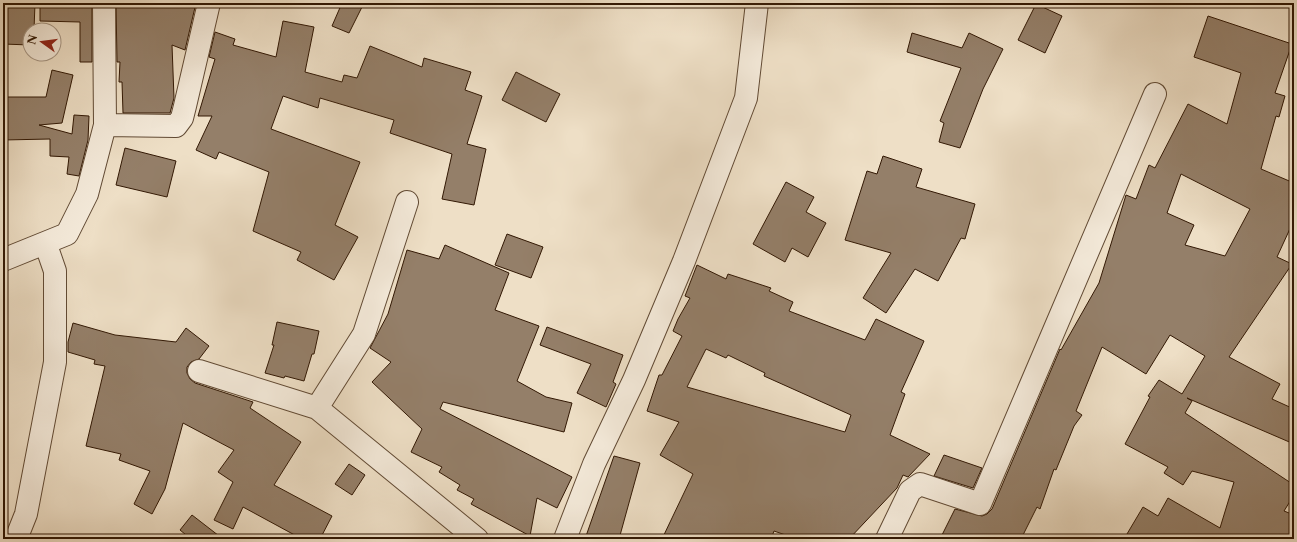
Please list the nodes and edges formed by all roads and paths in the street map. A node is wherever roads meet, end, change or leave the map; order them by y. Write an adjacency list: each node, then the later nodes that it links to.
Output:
1 (104, 3): 5 (street)
2 (209, 3): 5 (street)
3 (757, 3): 13 (street)
4 (1155, 94): 14 (street)
5 (105, 125): 7 (street)
6 (407, 202): 10 (street)
7 (41, 245): 8 (street); 11 (street)
8 (3, 260)
9 (199, 371): 10 (street)
10 (317, 408): 12 (street)
11 (16, 539)
12 (477, 539)
13 (564, 539)
14 (887, 539)

